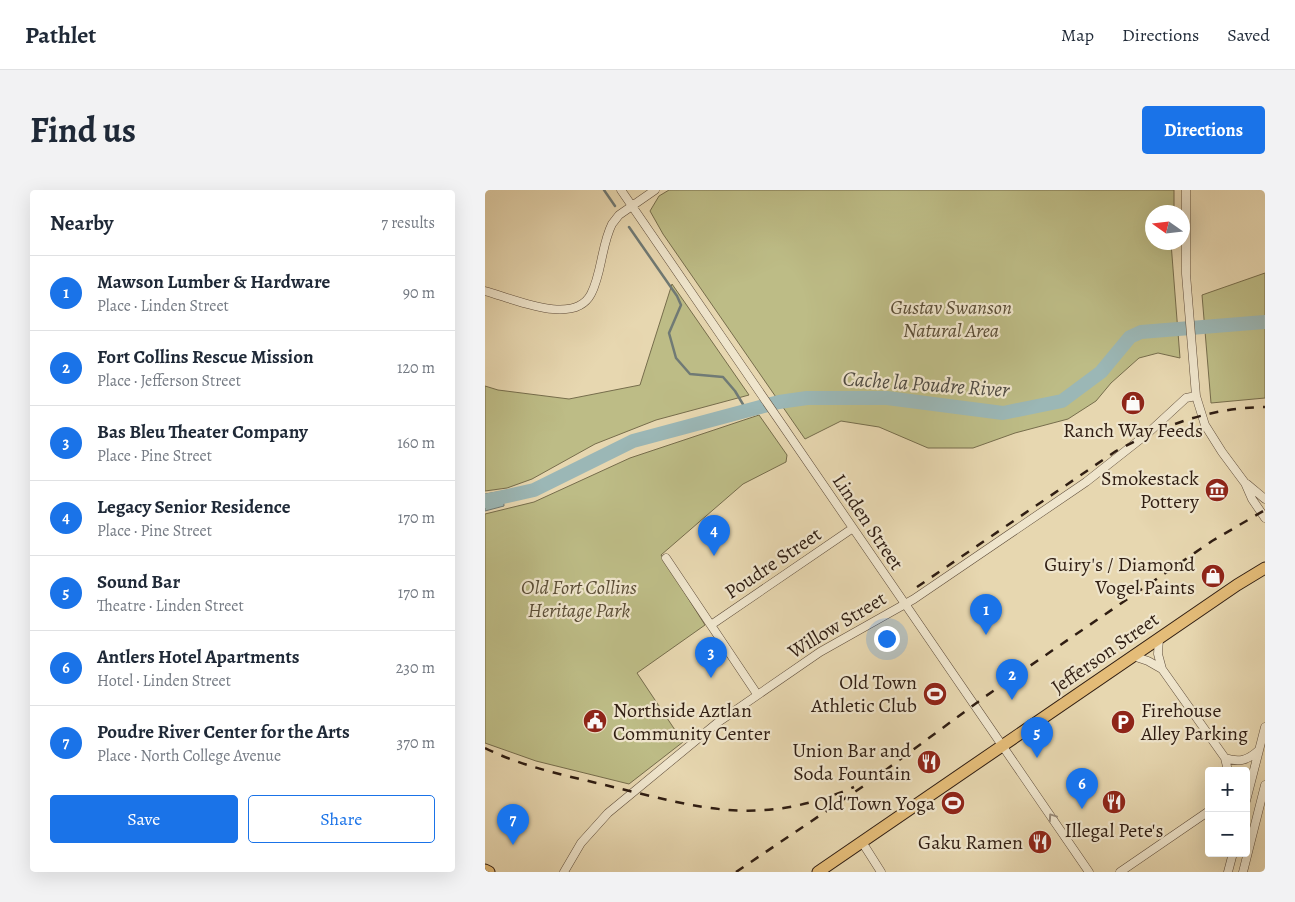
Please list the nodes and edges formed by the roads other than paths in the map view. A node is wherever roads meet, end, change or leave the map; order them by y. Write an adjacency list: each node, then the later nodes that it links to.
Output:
1 (621, 190): 4 (street, Linden Street)
2 (655, 190): 4 (street)
3 (1186, 190): 6 (street)
4 (632, 206): 5 (street); 10 (street, Linden Street)
5 (485, 291)
6 (1196, 396): 7 (street); 13 (street, Willow Street)
7 (1245, 483): 8 (street); 9 (street)
8 (1265, 500)
9 (1265, 518)
10 (853, 528): 13 (street, Linden Street); 14 (street, Poudre Street)
11 (666, 558): 14 (street)
12 (1265, 568): 15 (highway, Jefferson Street)
13 (905, 604): 18 (street, Willow Street); 20 (street, Linden Street)
14 (711, 625): 18 (street)
15 (1159, 638): 16 (highway, Jefferson Street); 17 (street)
16 (1133, 656): 17 (street); 20 (highway, Jefferson Street)
17 (1162, 669): 22 (street)
18 (757, 694): 33 (street, Willow Street)
19 (1265, 727): 21 (street)
20 (1002, 747): 29 (highway, Jefferson Street); 36 (street, Linden Street, one-way to 20)
21 (1259, 750): 22 (street); 24 (street)
22 (1225, 758): 23 (street)
23 (1227, 767)
24 (1250, 784)
25 (1265, 785): 27 (street)
26 (1250, 799): 27 (street)
27 (1263, 800): 39 (street)
28 (1208, 812): 37 (street)
29 (862, 842): 34 (highway, Jefferson Street); 35 (street)
30 (1232, 857): 38 (street)
31 (485, 870): 32 (highway)
32 (489, 872)
33 (564, 872)
34 (818, 872)
35 (881, 872)
36 (1089, 872)
37 (1120, 872)
38 (1228, 872)
39 (1243, 872)

